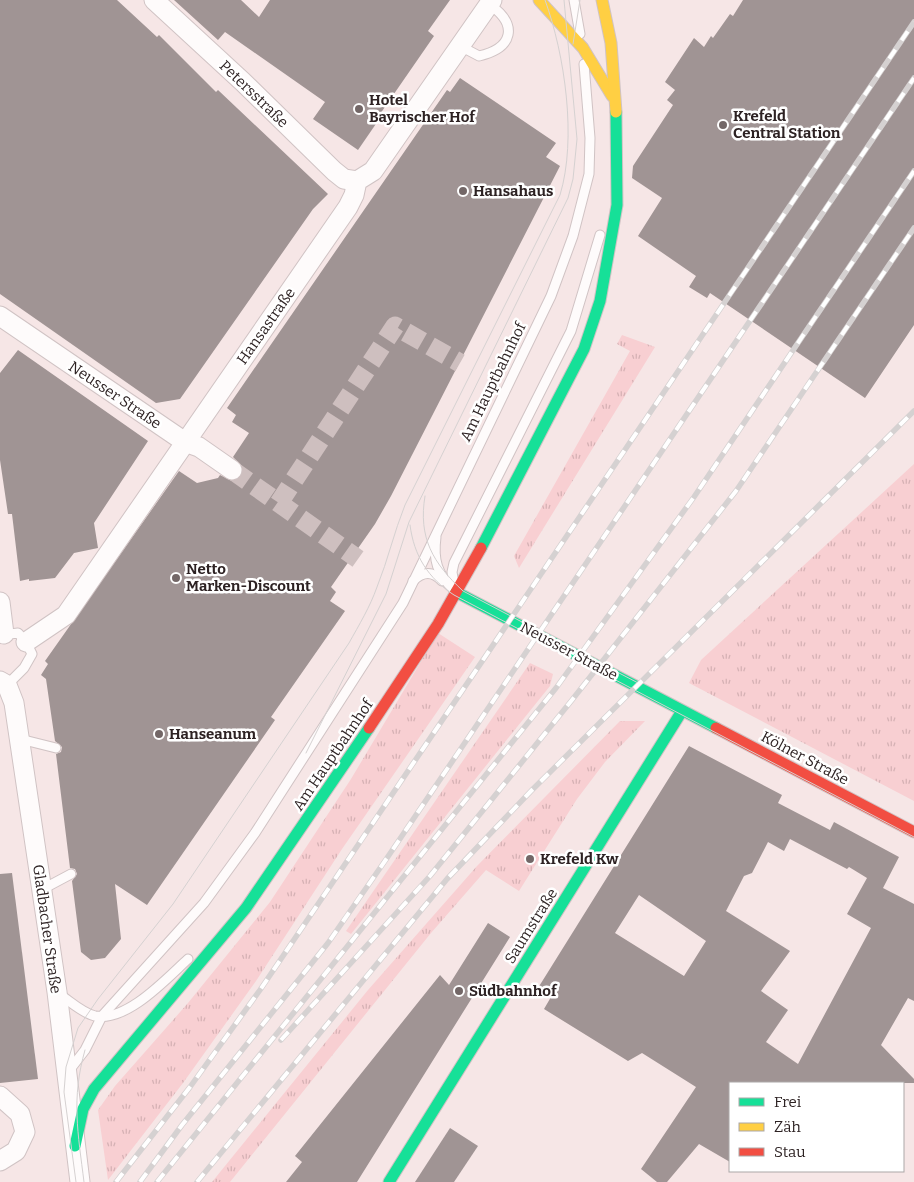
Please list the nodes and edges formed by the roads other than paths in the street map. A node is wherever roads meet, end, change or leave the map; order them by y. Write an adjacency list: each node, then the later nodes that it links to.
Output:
1 (154, 0): 12 (street, Petersstraße)
2 (539, 0): 9 (street)
3 (574, 0): 9 (lane)
4 (602, 0): 7 (street)
5 (490, 2): 8 (street); 8 (lane)
6 (618, 9): 7 (street)
7 (611, 43): 10 (street, Am Hauptbahnhof)
8 (460, 46): 12 (street)
9 (583, 48): 10 (street, Am Hauptbahnhof); 16 (lane, Am Hauptbahnhof)
10 (614, 99): 11 (street, Am Hauptbahnhof)
11 (619, 165): 18 (lane, Am Hauptbahnhof); 18 (street, Am Hauptbahnhof)
12 (357, 181): 14 (street, Hansastraße)
13 (0, 316): 14 (street, Neusser Straße)
14 (185, 442): 15 (street, Neusser Straße); 21 (street, Hansastraße)
15 (232, 470)
16 (436, 530): 17 (lane, Am Hauptbahnhof); 18 (lane)
17 (411, 583): 18 (lane); 31 (lane, Am Hauptbahnhof)
18 (456, 592): 23 (street, Neusser Straße); 29 (street, Am Hauptbahnhof)
19 (0, 602): 20 (street)
20 (2, 636): 21 (lane)
21 (26, 642): 22 (lane)
22 (3, 683): 24 (street, Gladbacher Straße)
23 (682, 710): 26 (street, Kölner Straße); 37 (street, Saumstraße)
24 (20, 739): 25 (lane); 28 (street, Gladbacher Straße)
25 (56, 748)
26 (914, 832)
27 (71, 874): 28 (lane)
28 (41, 890): 30 (street, Gladbacher Straße)
29 (246, 908): 31 (lane, Am Hauptbahnhof); 34 (street, Am Hauptbahnhof)
30 (56, 992): 31 (lane); 32 (street, Gladbacher Straße)
31 (102, 1016): 32 (lane, Am Hauptbahnhof)
32 (67, 1074): 34 (street, Gladbacher Straße)
33 (0, 1096): 35 (street)
34 (75, 1146): 36 (street, Gladbacher Straße)
35 (0, 1161)
36 (80, 1182)
37 (389, 1182)

